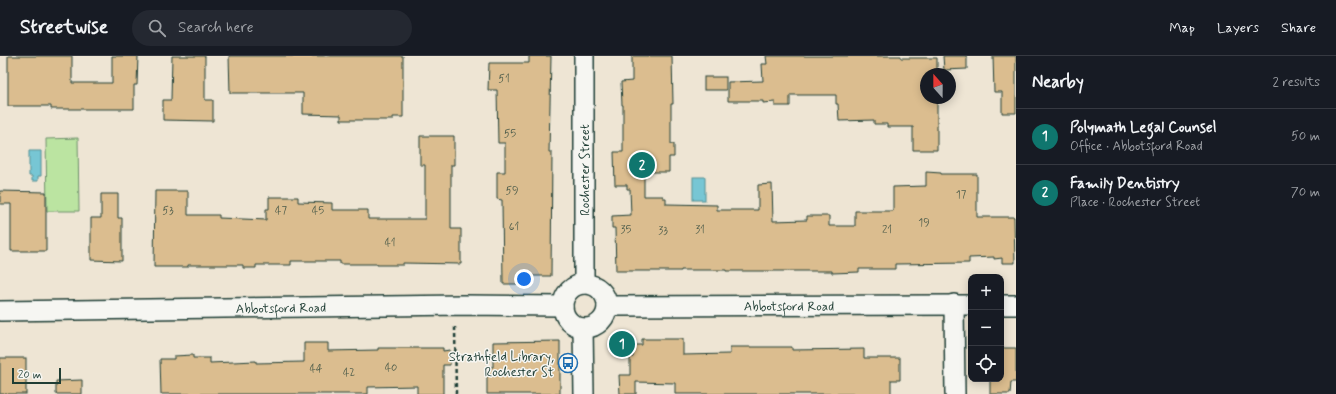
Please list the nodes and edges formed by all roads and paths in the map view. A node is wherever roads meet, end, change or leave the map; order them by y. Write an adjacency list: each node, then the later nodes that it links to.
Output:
1 (584, 56): 2 (street, Rochester Street)
2 (584, 284): 6 (street); 7 (street)
3 (963, 304): 7 (street, Abbotsford Road); 13 (street)
4 (1004, 305): 5 (street)
5 (1016, 305)
6 (563, 306): 8 (street, Abbotsford Road); 10 (street)
7 (607, 306): 10 (street)
8 (0, 310)
9 (455, 327): 11 (path)
10 (583, 328): 12 (street)
11 (456, 394)
12 (584, 394)
13 (955, 394)

